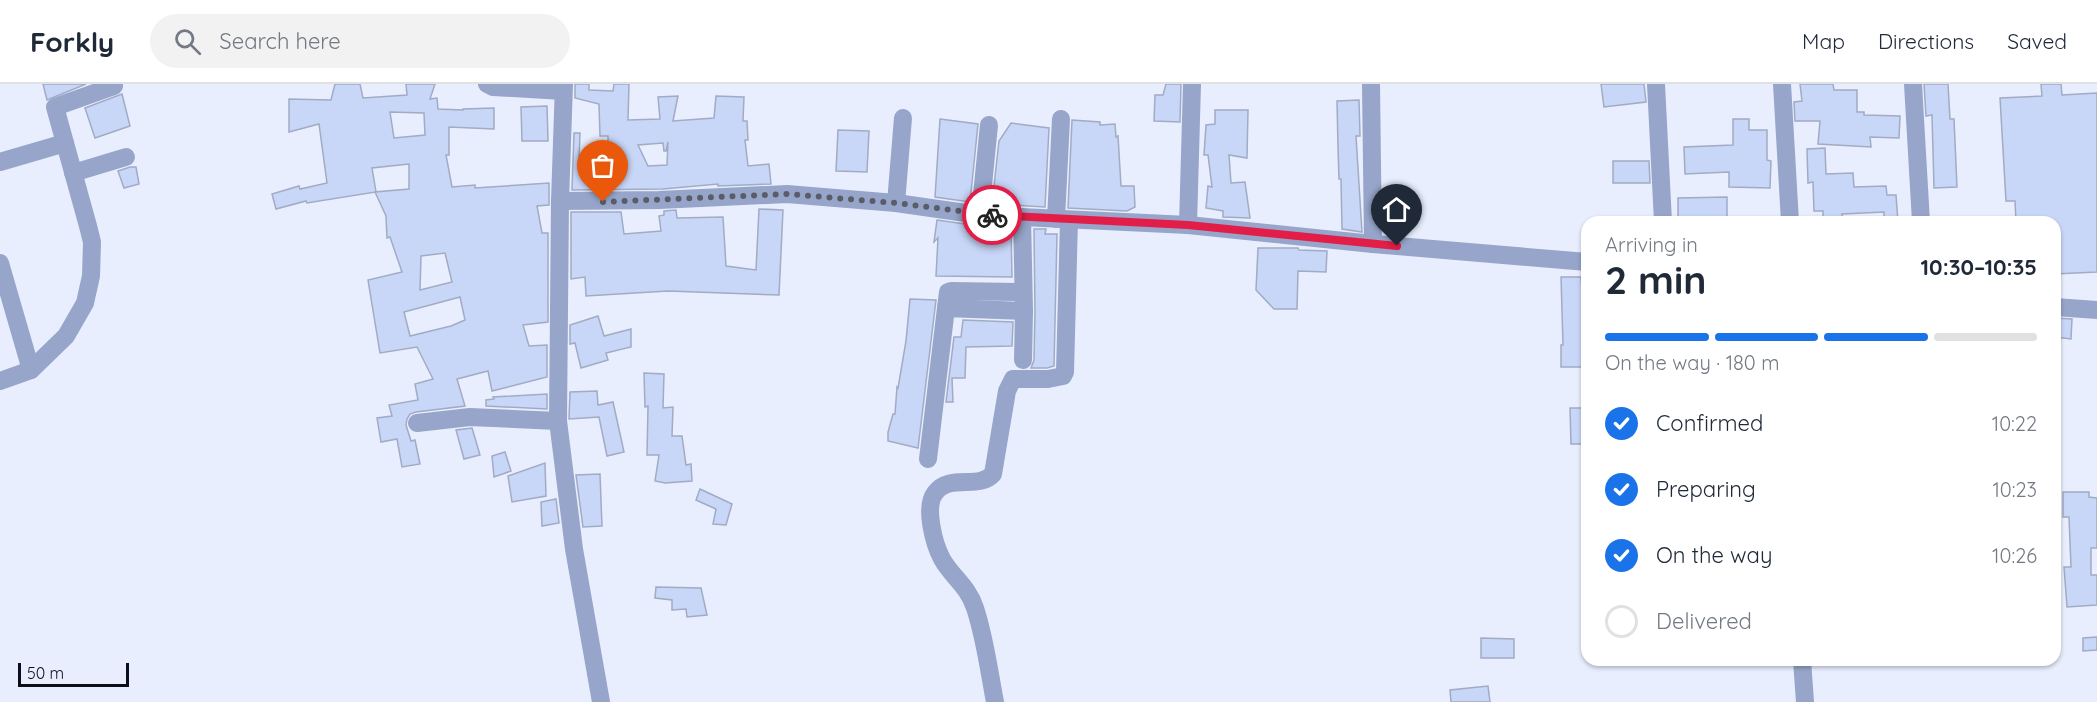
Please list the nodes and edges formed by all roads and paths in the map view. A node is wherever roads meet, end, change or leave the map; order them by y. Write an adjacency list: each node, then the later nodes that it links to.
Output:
1 (487, 84): 8 (street)
2 (1192, 84): 24 (street)
3 (1371, 84): 25 (street)
4 (1656, 84): 19 (street)
5 (1782, 84): 20 (street)
6 (1913, 84): 21 (street)
7 (114, 86): 12 (street)
8 (563, 87): 16 (street)
9 (903, 118): 17 (street)
10 (1060, 119): 23 (street)
11 (989, 125): 18 (street)
12 (65, 143): 14 (street); 15 (street)
13 (126, 157): 15 (street)
14 (0, 162)
15 (74, 173): 34 (street)
16 (560, 201): 17 (street); 36 (street)
17 (896, 203): 18 (street)
18 (980, 215): 22 (street)
19 (1663, 216)
20 (1790, 216)
21 (1921, 216)
22 (1022, 217): 23 (street); 28 (street)
23 (1062, 219): 24 (street); 41 (street)
24 (1188, 225): 25 (street)
25 (1373, 244): 26 (street)
26 (1581, 261)
27 (0, 263): 34 (street)
28 (1023, 292): 30 (street); 32 (street)
29 (2061, 307): 31 (street)
30 (946, 308): 32 (street); 38 (street)
31 (2097, 310)
32 (1024, 311): 33 (street)
33 (1023, 360)
34 (31, 370): 35 (street)
35 (0, 381)
36 (558, 421): 37 (street); 40 (street)
37 (417, 423)
38 (928, 459)
39 (1802, 666): 42 (street)
40 (602, 702)
41 (995, 702)
42 (1805, 702)

